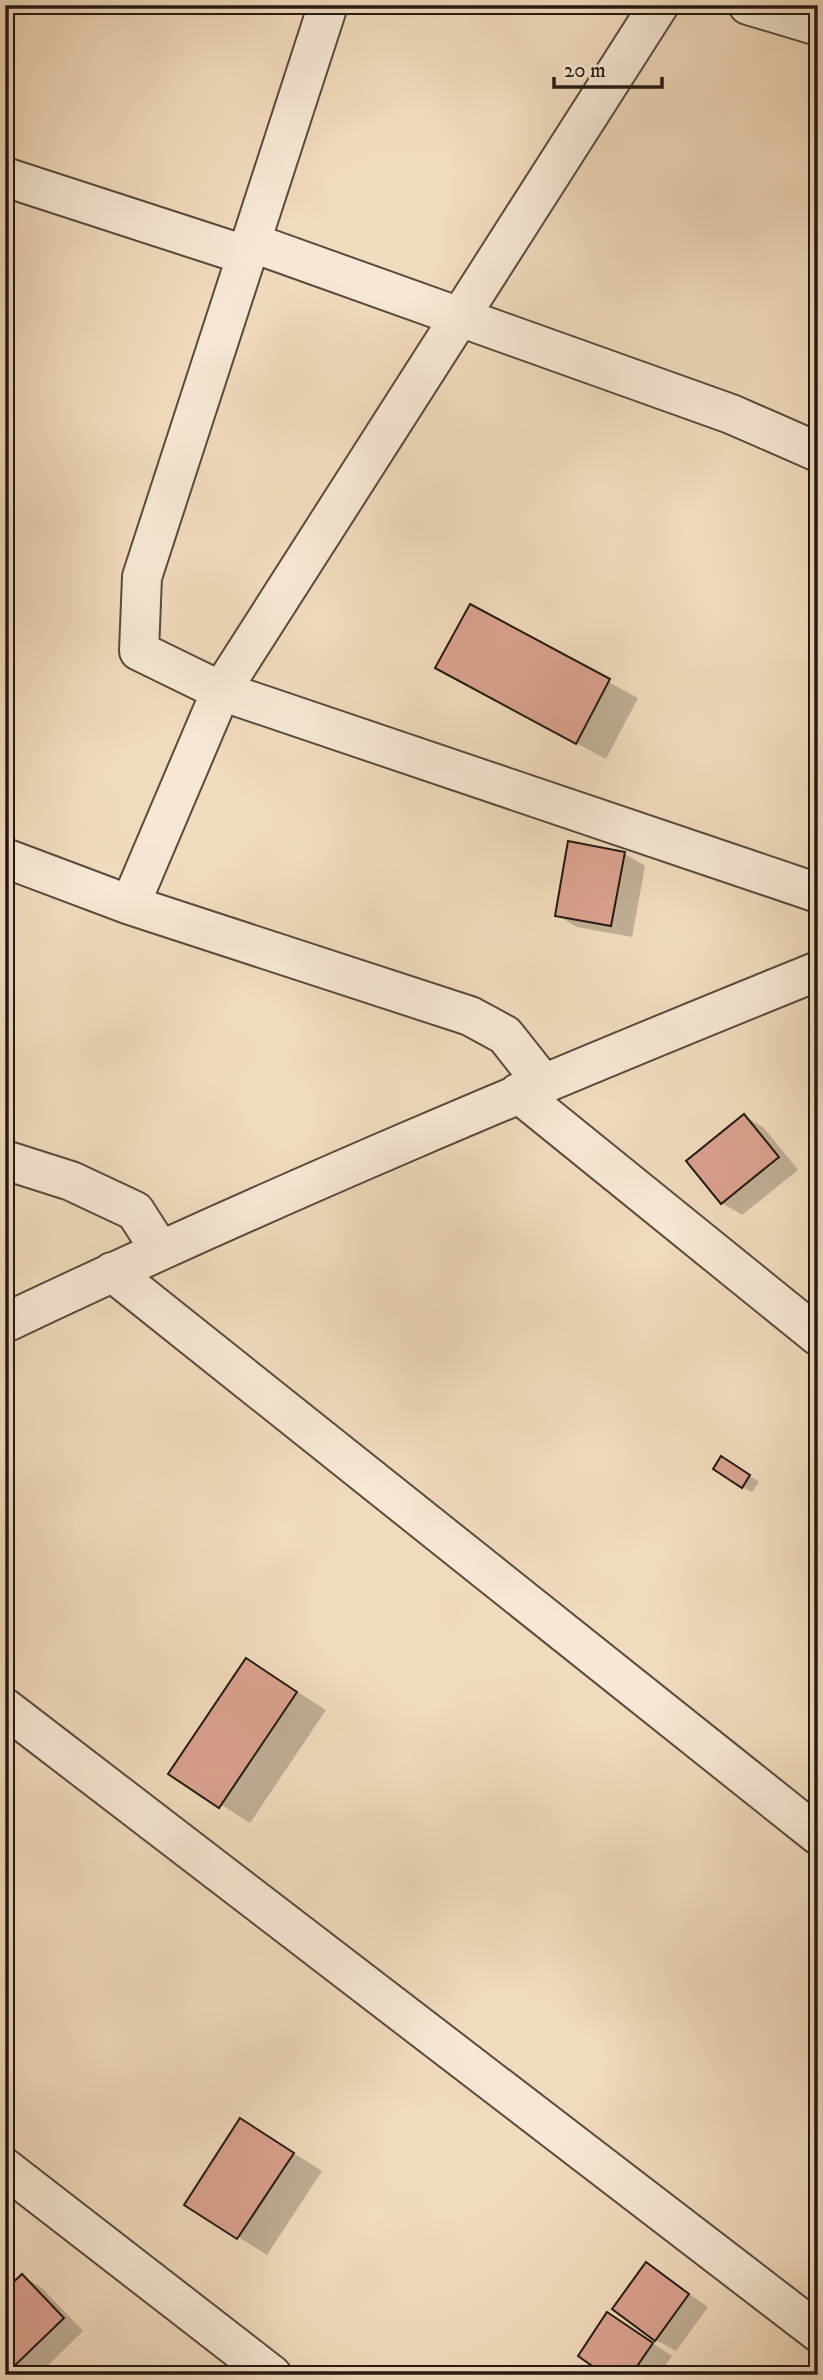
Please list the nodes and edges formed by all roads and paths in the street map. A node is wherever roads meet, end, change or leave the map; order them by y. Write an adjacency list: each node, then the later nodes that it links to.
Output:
1 (328, 5): 6 (street)
2 (659, 5): 7 (street)
3 (748, 5): 4 (street)
4 (818, 26)
5 (5, 177): 6 (street)
6 (247, 248): 7 (street); 9 (street)
7 (459, 316): 8 (street); 9 (street)
8 (818, 452)
9 (221, 691): 11 (street); 12 (street)
10 (5, 858): 12 (street)
11 (818, 893)
12 (130, 905): 14 (street)
13 (818, 971): 14 (street)
14 (530, 1088): 16 (street); 19 (street)
15 (5, 1160): 16 (street)
16 (160, 1250): 17 (street)
17 (112, 1272): 18 (street); 21 (street)
18 (5, 1323)
19 (818, 1336)
20 (5, 1708): 23 (street)
21 (818, 1835)
22 (5, 2168): 24 (street)
23 (818, 2332)
24 (272, 2375)

